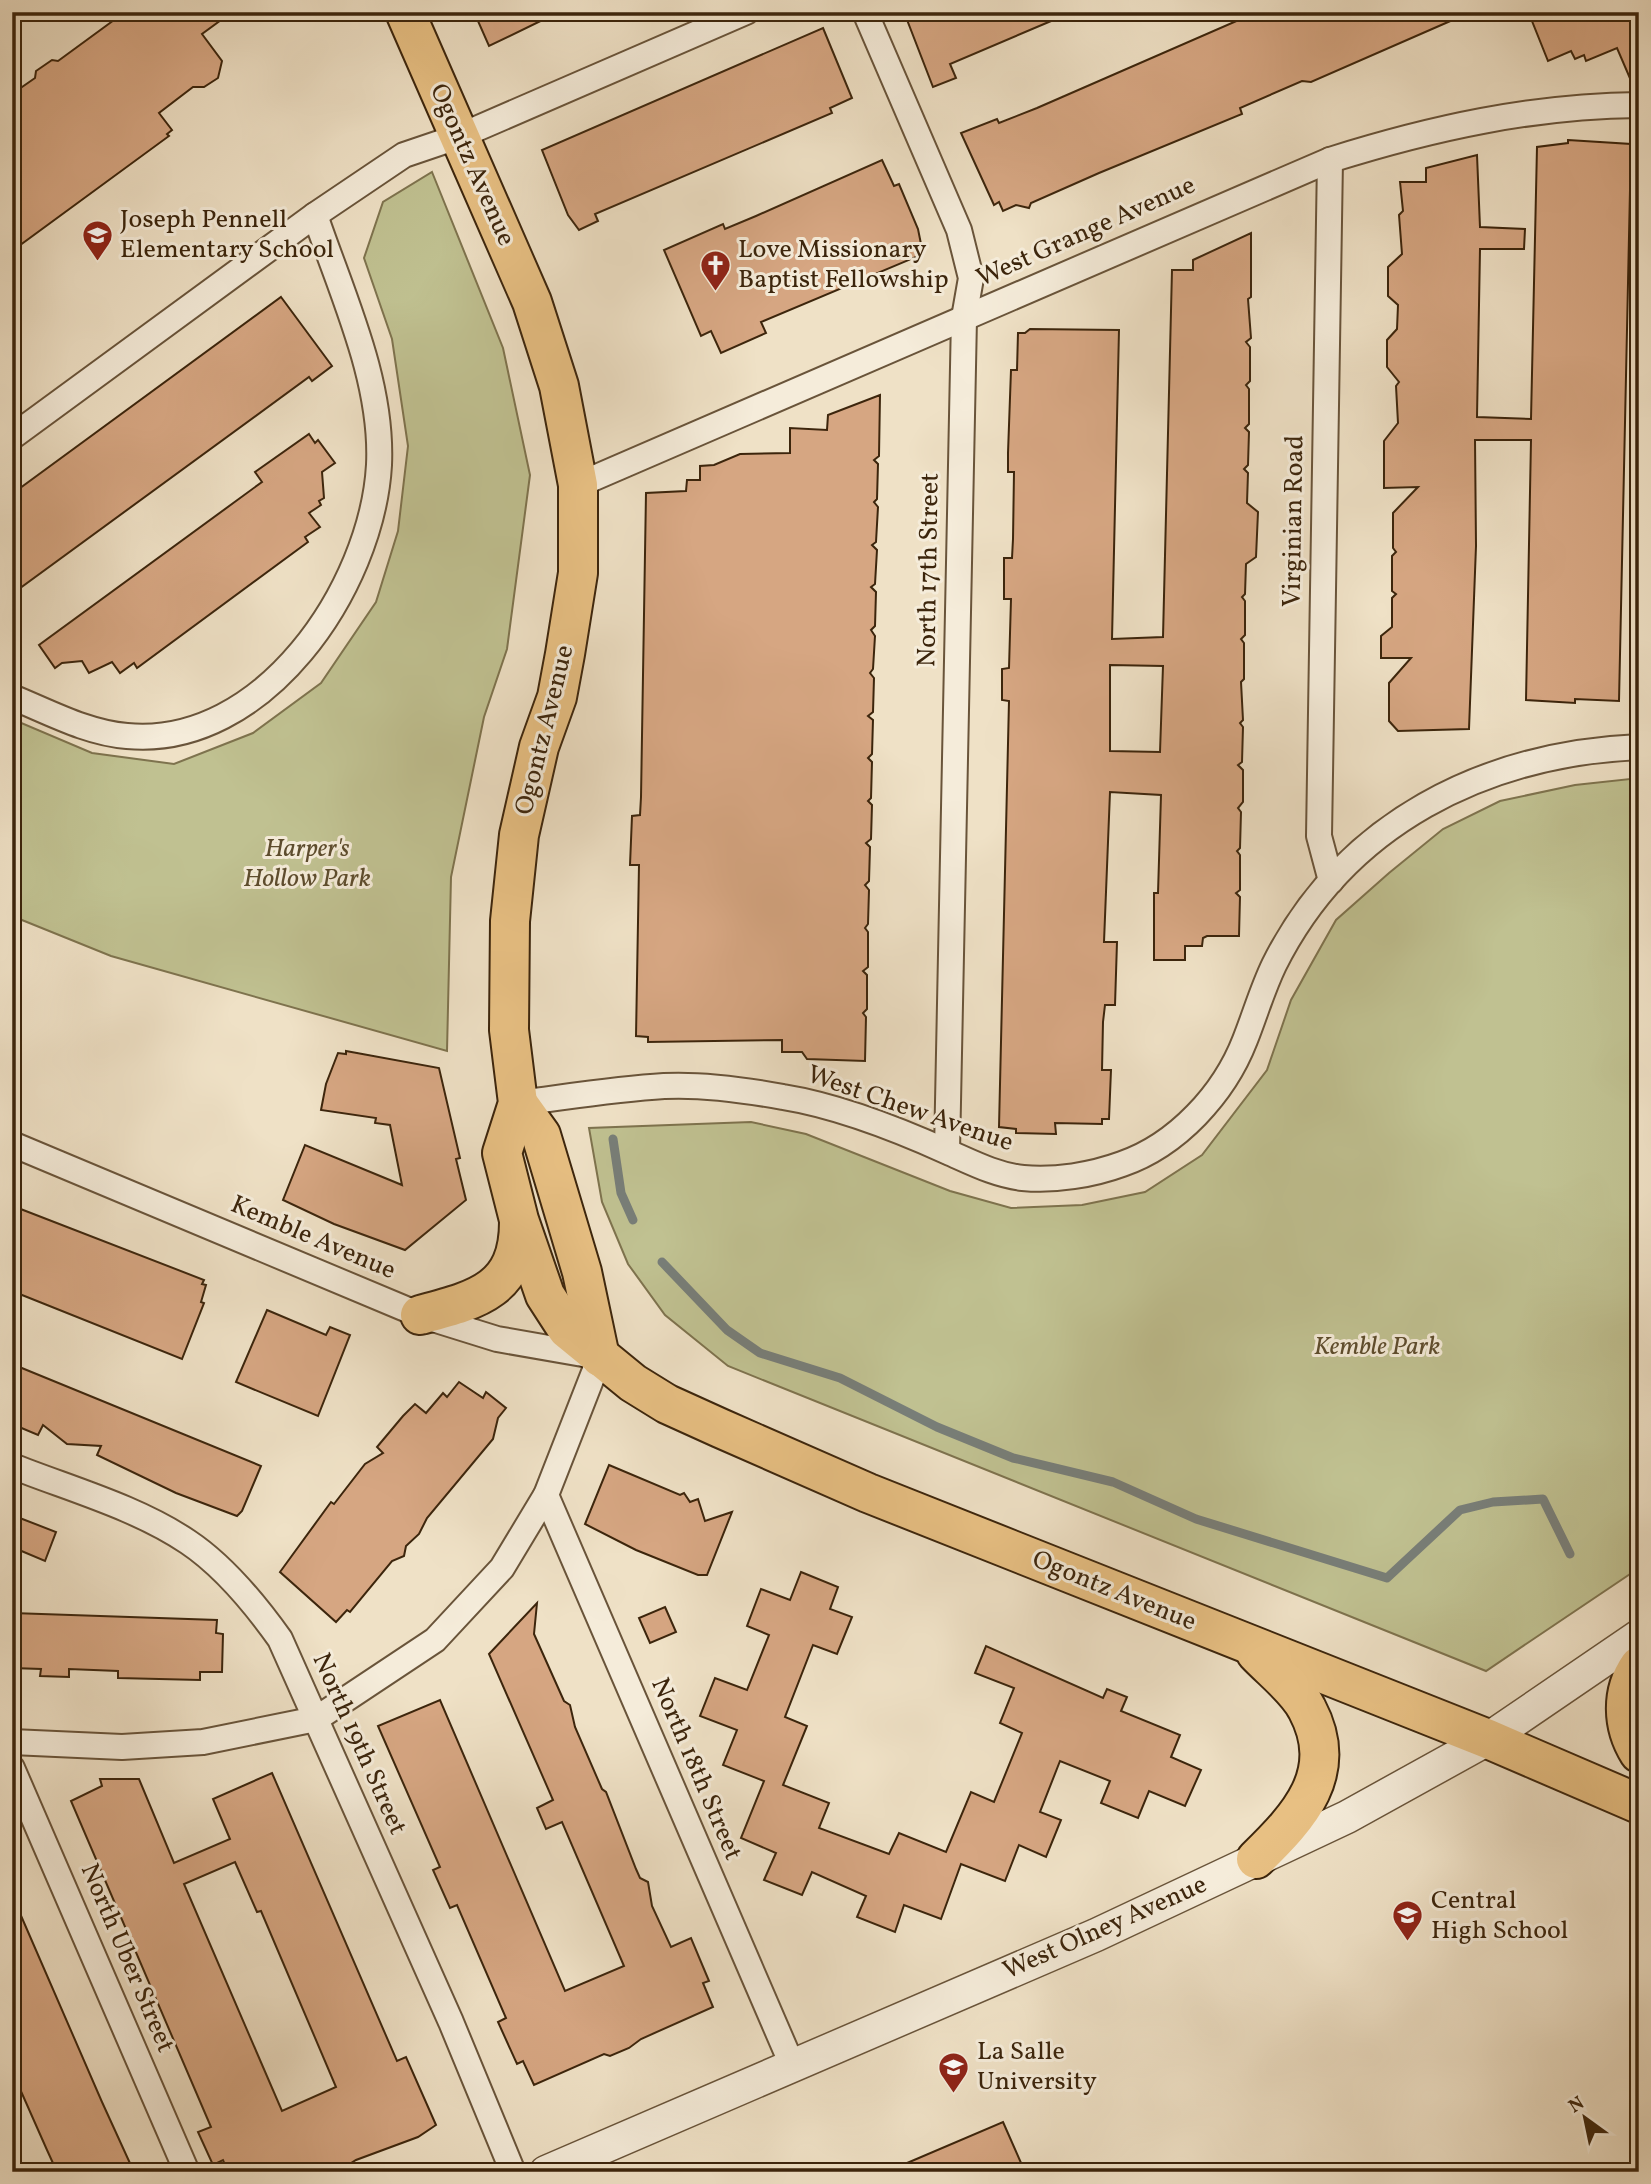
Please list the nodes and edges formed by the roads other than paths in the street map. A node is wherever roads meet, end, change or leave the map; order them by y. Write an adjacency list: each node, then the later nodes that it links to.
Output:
1 (405, 12): 5 (main road, Ogontz Avenue)
2 (746, 12): 5 (street)
3 (865, 12): 8 (street, North 17th Street)
4 (1639, 105): 6 (street, West Grange Avenue)
5 (460, 136): 7 (street); 10 (main road, Ogontz Avenue)
6 (1331, 160): 8 (street, West Grange Avenue); 13 (street, Virginian Road)
7 (315, 215): 9 (street); 11 (street)
8 (964, 318): 10 (street, West Grange Avenue); 16 (street, North 17th Street)
9 (12, 437)
10 (578, 485): 14 (main road, Ogontz Avenue)
11 (12, 697)
12 (1639, 747): 13 (street, West Chew Avenue)
13 (1331, 881): 16 (street, West Chew Avenue)
14 (518, 1103): 16 (street, West Chew Avenue); 17 (main road, Ogontz Avenue); 19 (main road, Ogontz Avenue)
15 (12, 1144): 18 (street, Kemble Avenue)
16 (947, 1151)
17 (519, 1220): 18 (main road); 19 (main road, Ogontz Avenue)
18 (420, 1315): 19 (street, Kemble Avenue)
19 (600, 1357): 21 (street); 23 (main road, Ogontz Avenue)
20 (12, 1466): 25 (street, North 19th Street)
21 (545, 1495): 25 (street); 32 (street, North 18th Street)
22 (1639, 1636): 26 (street, West Olney Avenue)
23 (1250, 1646): 26 (main road, Ogontz Avenue); 31 (main road)
24 (1639, 1666): 28 (main road)
25 (316, 1719): 27 (street); 34 (street, North 19th Street)
26 (1488, 1739): 30 (main road, Ogontz Avenue); 31 (street, West Olney Avenue)
27 (12, 1742)
28 (1639, 1753)
29 (12, 1768): 33 (street, North Uber Street)
30 (1639, 1804)
31 (1256, 1859): 32 (street, West Olney Avenue)
32 (793, 2067): 35 (street, West Olney Avenue)
33 (187, 2172)
34 (513, 2172)
35 (546, 2172)

